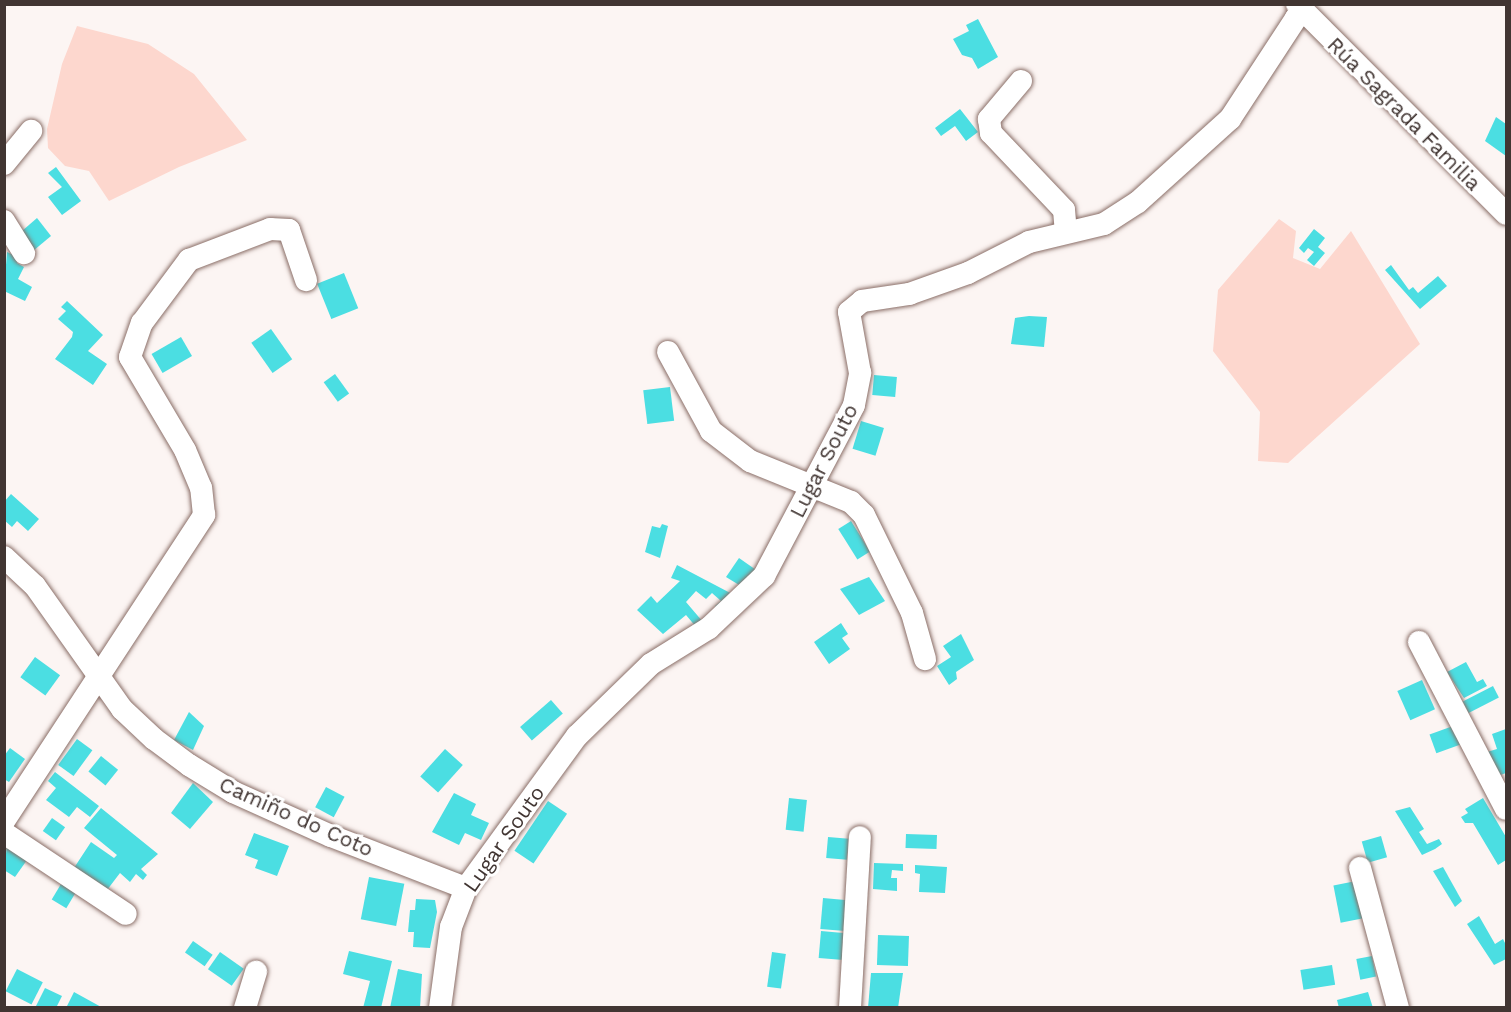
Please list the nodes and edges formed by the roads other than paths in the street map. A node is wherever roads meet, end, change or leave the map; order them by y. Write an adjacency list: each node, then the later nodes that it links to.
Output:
1 (1300, 9): 5 (street, Rúa Sagrada Familia); 7 (street, Lugar Souto)
2 (1021, 81): 7 (street)
3 (31, 131): 4 (street)
4 (4, 164)
5 (1506, 214)
6 (4, 221): 8 (street)
7 (1066, 231): 11 (street, Lugar Souto)
8 (24, 253)
9 (306, 280): 15 (street)
10 (668, 352): 11 (street)
11 (813, 486): 14 (street); 21 (street, Lugar Souto)
12 (4, 556): 15 (street, Camiño do Coto)
13 (1419, 642): 16 (street)
14 (924, 659)
15 (98, 676): 17 (street); 21 (street, Camiño do Coto)
16 (1503, 796)
17 (4, 821)
18 (4, 833): 22 (street)
19 (860, 837): 26 (street)
20 (1360, 868): 27 (street)
21 (466, 888): 25 (street, Lugar Souto)
22 (126, 914)
23 (256, 972): 24 (street)
24 (245, 1008)
25 (440, 1008)
26 (850, 1008)
27 (1398, 1008)

